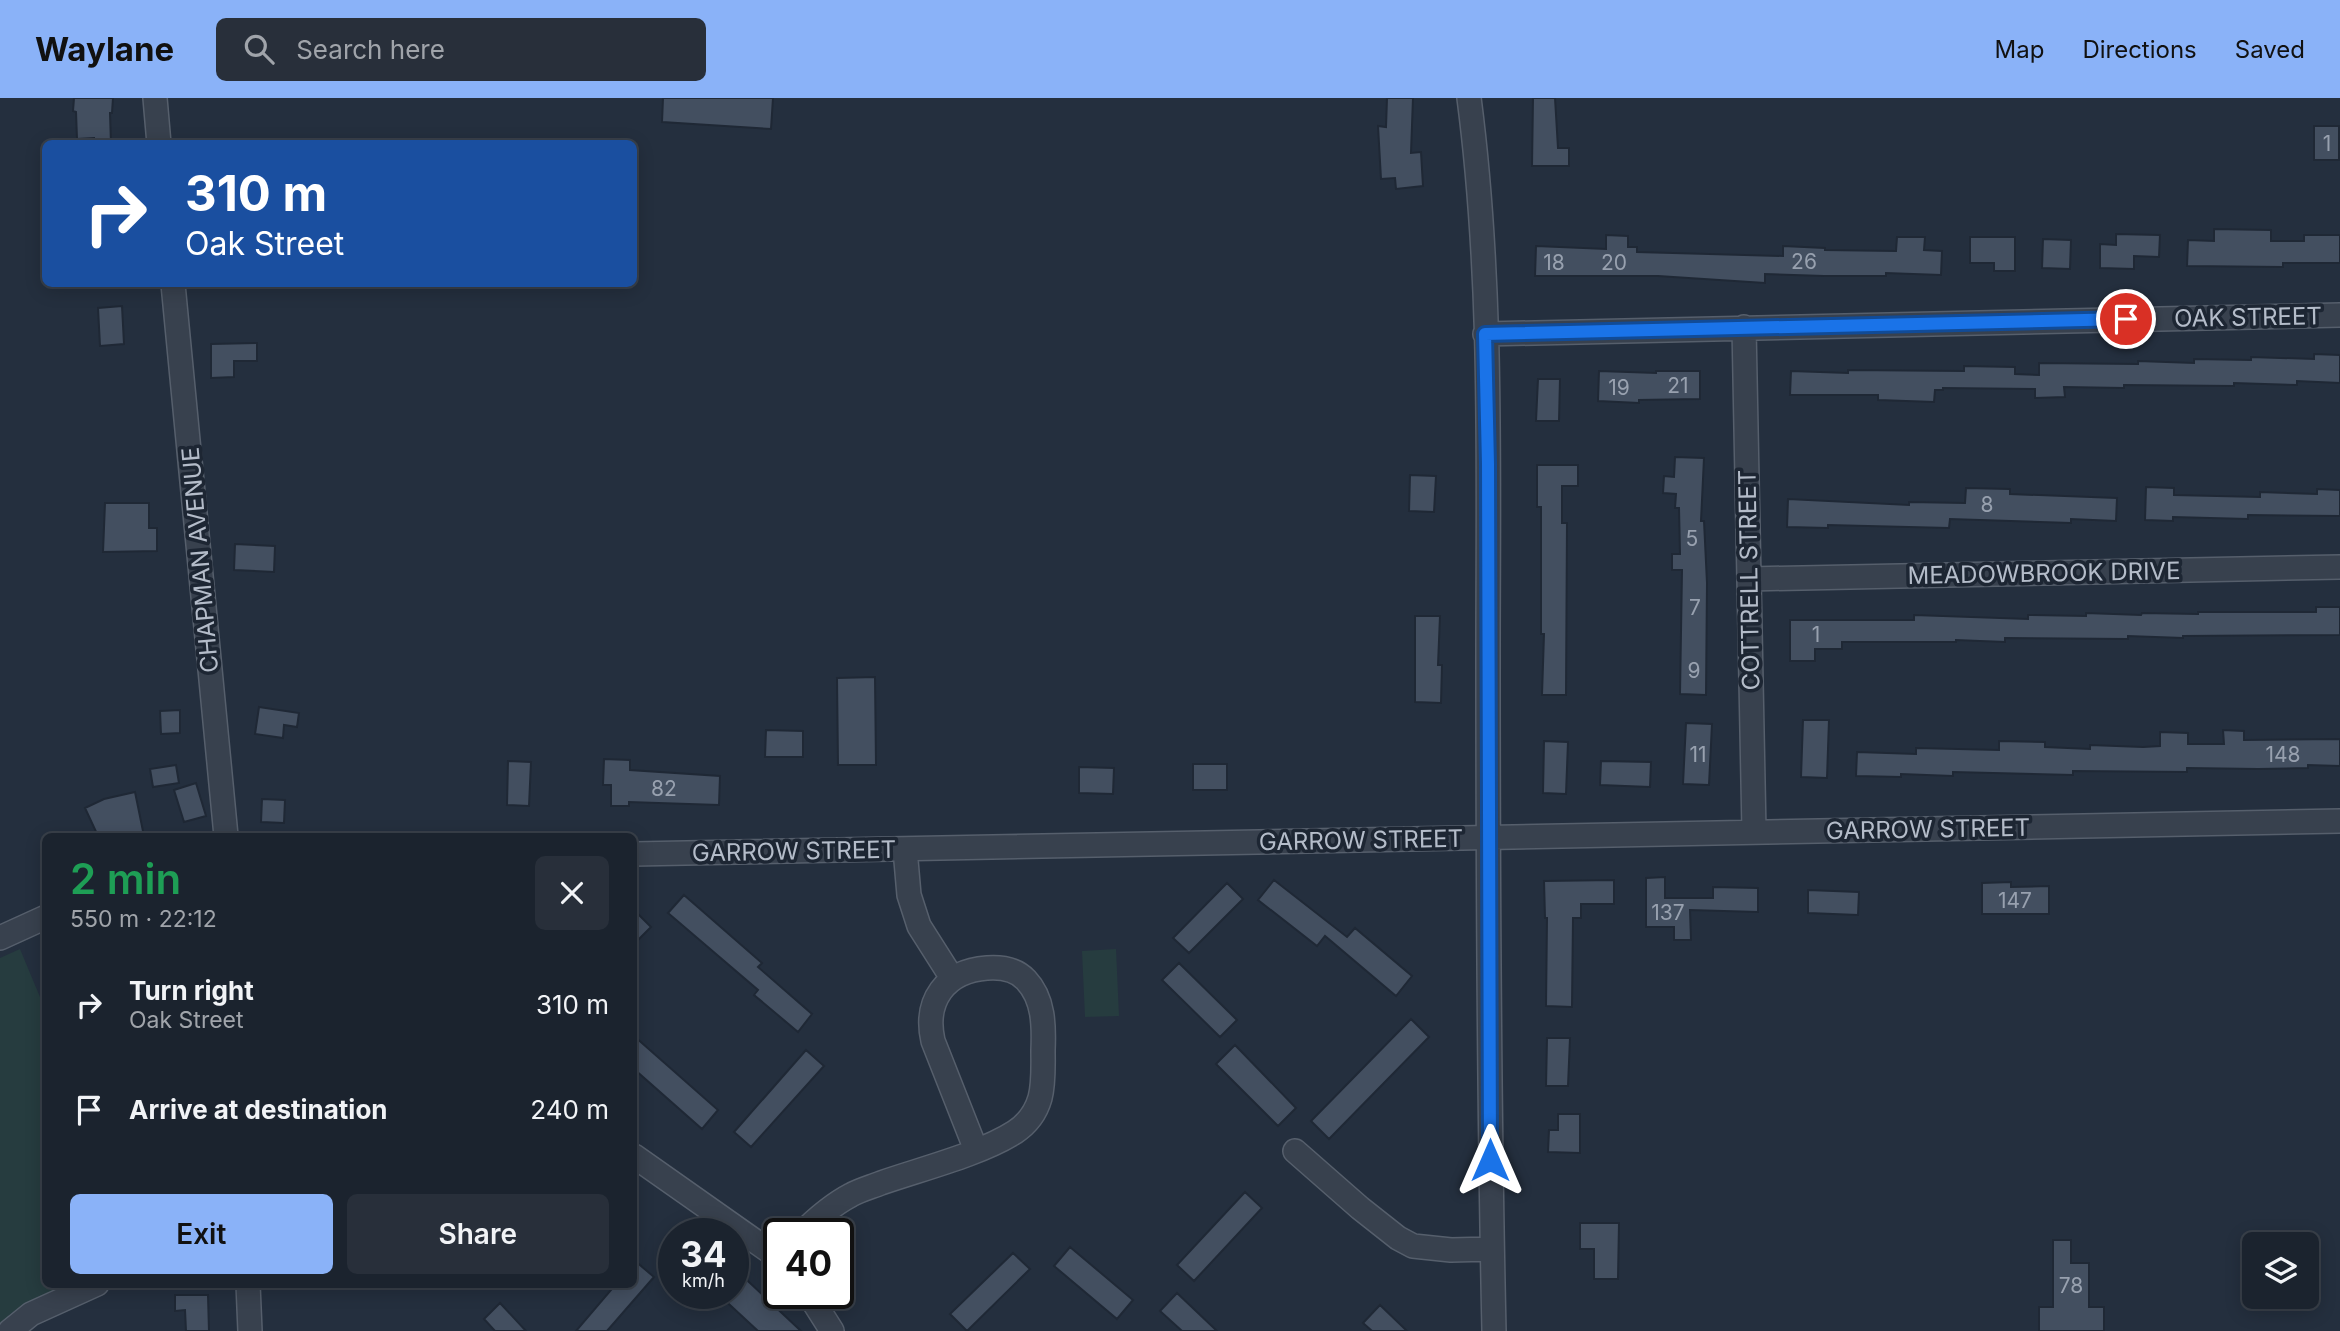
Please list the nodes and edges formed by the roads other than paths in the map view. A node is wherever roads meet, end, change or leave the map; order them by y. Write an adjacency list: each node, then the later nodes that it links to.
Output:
1 (155, 98): 3 (street)
2 (1469, 98): 7 (street)
3 (159, 140)
4 (173, 287): 12 (street, CHAPMAN AVENUE)
5 (2340, 315): 6 (street, OAK STREET)
6 (1744, 327): 7 (street, OAK STREET); 9 (street, COTTRELL STREET)
7 (1485, 334): 13 (street)
8 (2340, 567): 9 (street, MEADOWBROOK DRIVE)
9 (1749, 579): 11 (street, COTTRELL STREET)
10 (2340, 821): 11 (street, GARROW STREET)
11 (1754, 832): 13 (street, GARROW STREET)
12 (226, 833)
13 (1488, 838): 14 (street, GARROW STREET); 24 (street)
14 (905, 849): 15 (street, GARROW STREET); 18 (street)
15 (637, 854)
16 (42, 919): 17 (street)
17 (0, 938)
18 (952, 978): 19 (street); 19 (street)
19 (976, 1150): 22 (street)
20 (1295, 1151): 24 (street)
21 (637, 1158): 23 (street)
22 (817, 1218)
23 (763, 1246)
24 (1491, 1249): 31 (street)
25 (88, 1288): 28 (street)
26 (248, 1288): 29 (street)
27 (818, 1309): 30 (street)
28 (9, 1331)
29 (250, 1331)
30 (832, 1331)
31 (1493, 1331)

